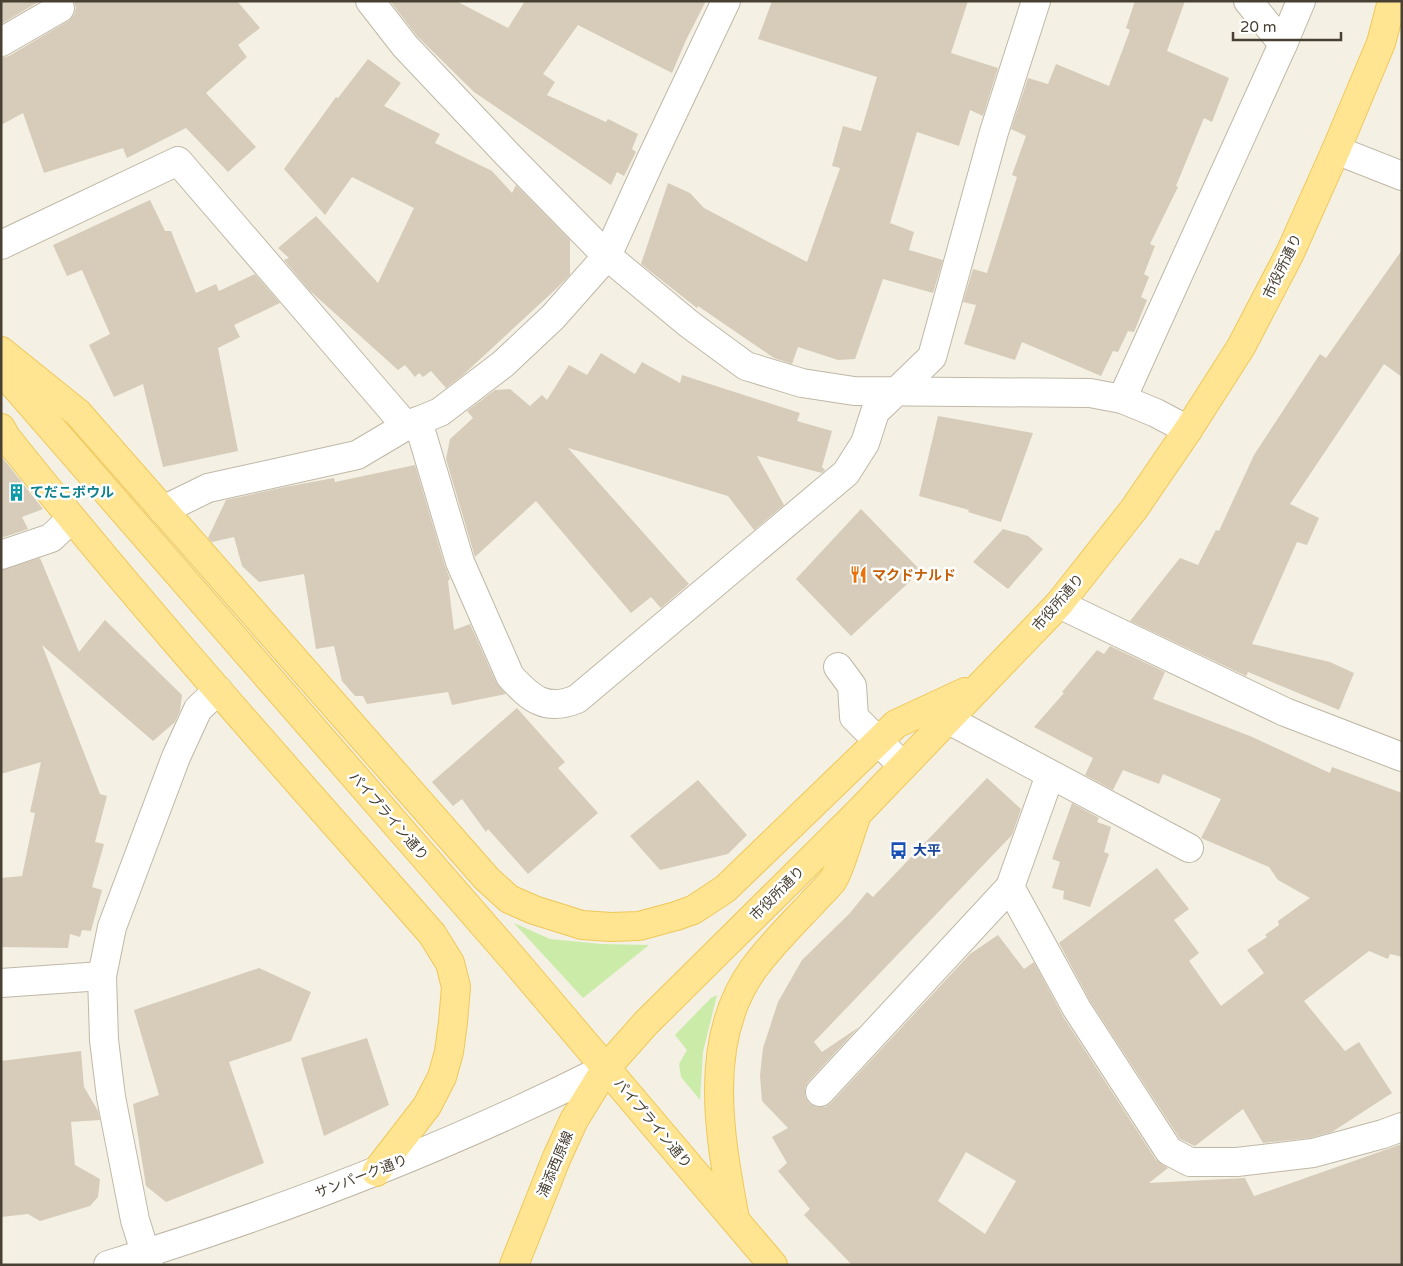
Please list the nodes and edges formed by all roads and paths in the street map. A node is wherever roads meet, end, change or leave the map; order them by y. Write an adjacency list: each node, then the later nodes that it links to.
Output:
1 (370, 1): 15 (street)
2 (726, 1): 15 (street)
3 (1036, 1): 18 (street)
4 (1248, 1): 11 (street)
5 (1301, 1): 11 (street)
6 (1392, 1): 10 (main road, 市役所通り)
7 (60, 8): 9 (street)
8 (1402, 11): 10 (main road, 市役所通り)
9 (1, 42)
10 (1381, 43): 12 (main road, 市役所通り)
11 (1283, 44): 19 (street)
12 (1336, 150): 13 (street); 22 (main road, 市役所通り)
13 (1402, 176)
14 (1, 245): 20 (street)
15 (607, 256): 18 (street); 20 (street)
16 (1, 351): 23 (main road)
17 (1, 370): 40 (main road, パイプライン通り)
18 (898, 391): 19 (street); 20 (street)
19 (1122, 400): 22 (street)
20 (412, 423): 23 (street)
21 (1, 428): 24 (main road)
22 (1188, 430): 26 (main road, 市役所通り)
23 (163, 510): 31 (main road)
24 (71, 519): 25 (street); 29 (main road)
25 (1, 554)
26 (1059, 604): 28 (main road, 市役所通り); 32 (street)
27 (838, 668): 31 (street)
28 (978, 686): 30 (main road, 市役所通り); 31 (main road)
29 (218, 690): 38 (street); 43 (main road)
30 (947, 719): 33 (main road, 市役所通り); 34 (street)
31 (878, 742): 33 (street)
32 (1402, 757)
33 (903, 766): 35 (main road, 市役所通り)
34 (1050, 775): 36 (street); 37 (street)
35 (857, 814): 40 (main road, 市役所通り); 44 (main road)
36 (1189, 848)
37 (1010, 886): 41 (street); 42 (street)
38 (102, 976): 39 (street); 45 (street)
39 (1, 983)
40 (606, 1068): 43 (street, サンパーク通り); 44 (main road, パイプライン通り); 47 (main road, 浦添西原線)
41 (820, 1092)
42 (1402, 1127)
43 (376, 1172): 45 (street, サンパーク通り)
44 (735, 1220): 48 (main road, パイプライン通り)
45 (147, 1259): 46 (street, サンパーク通り)
46 (108, 1265)
47 (514, 1265)
48 (773, 1265)

